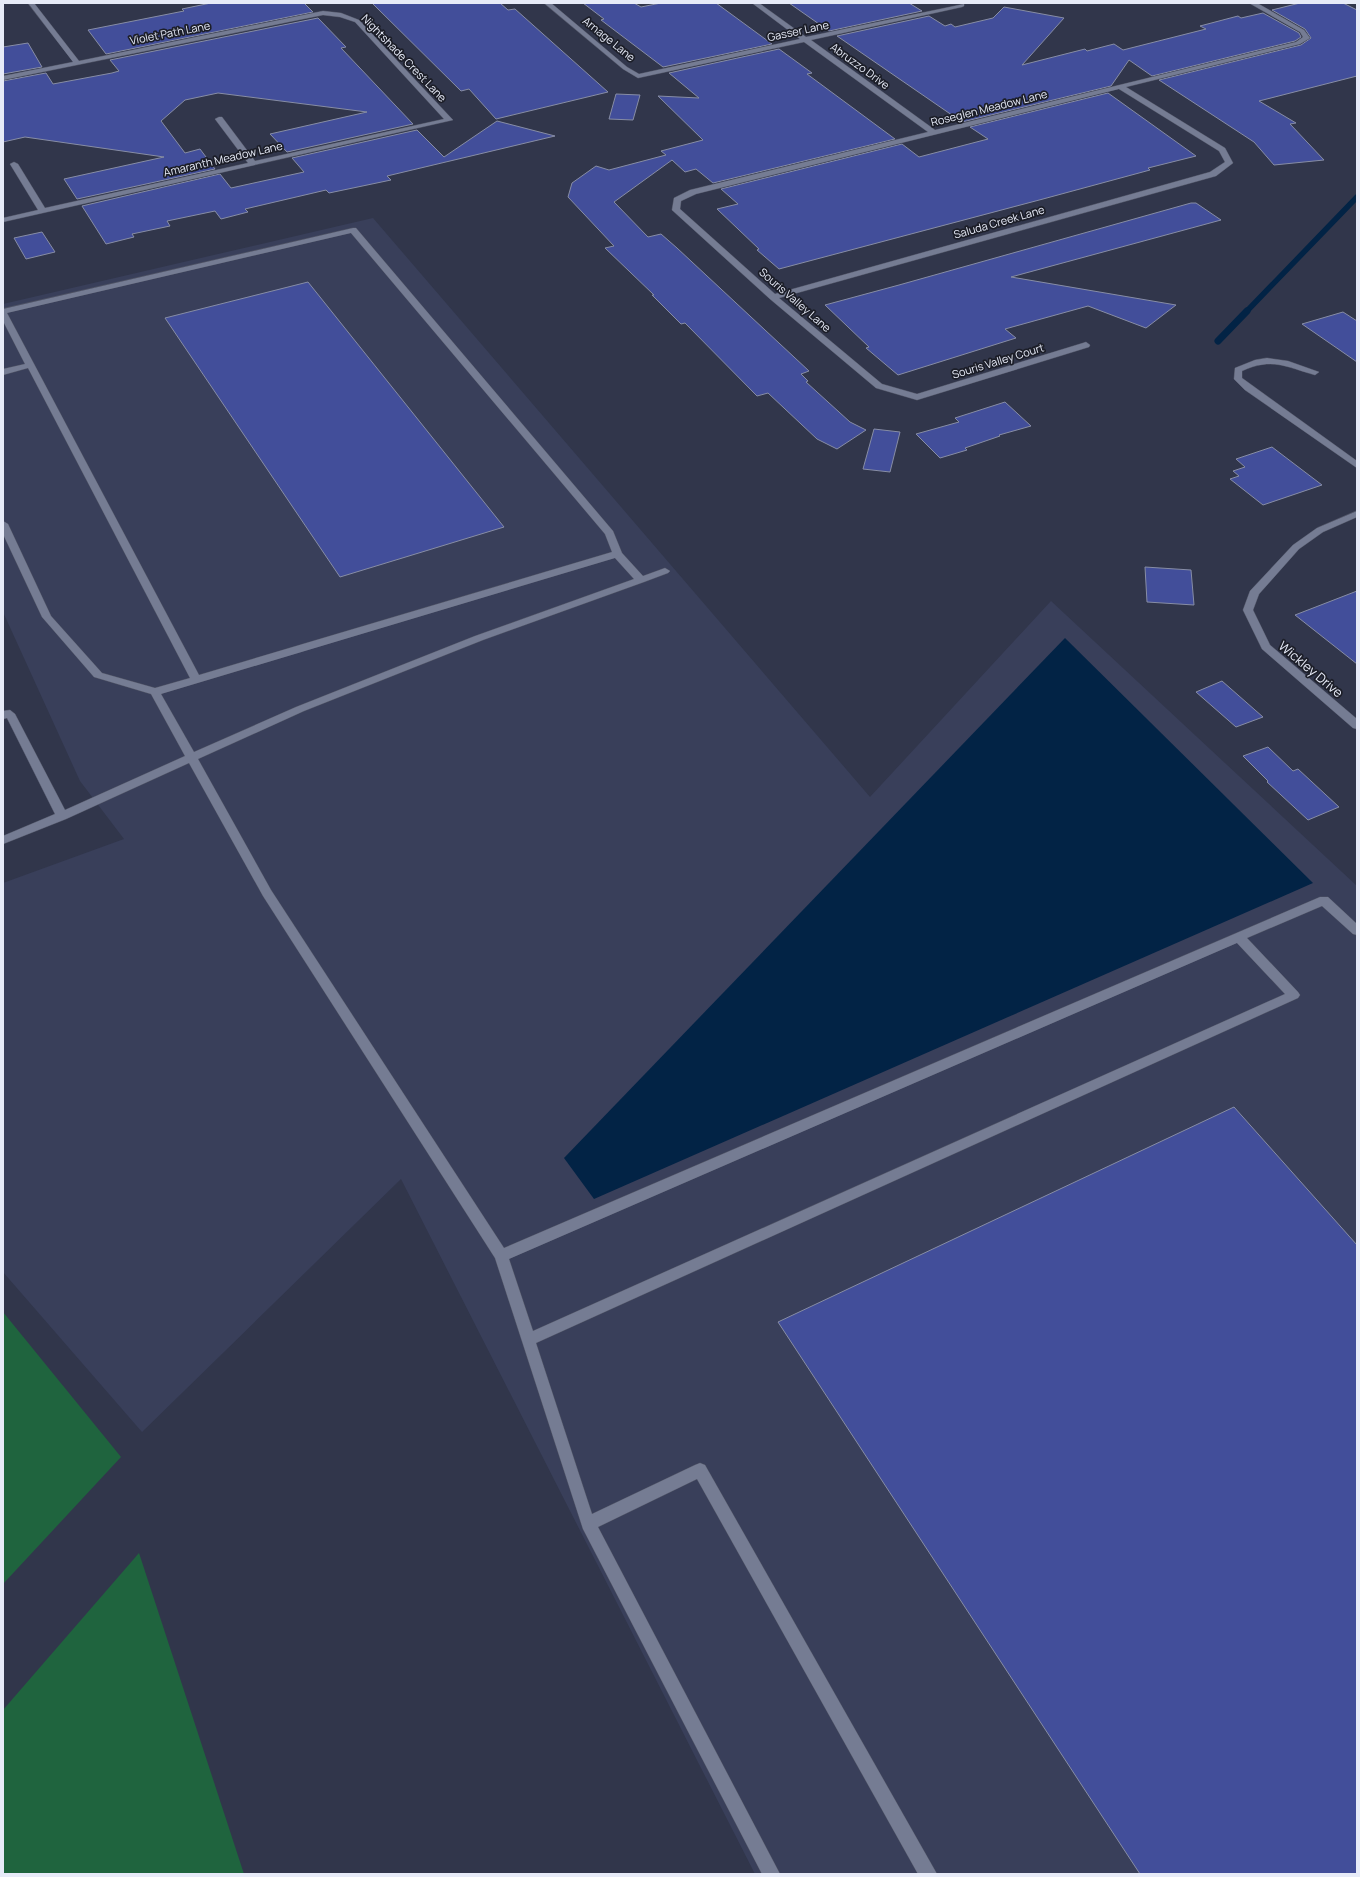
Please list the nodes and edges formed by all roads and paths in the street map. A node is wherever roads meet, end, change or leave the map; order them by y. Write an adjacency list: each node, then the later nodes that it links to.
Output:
1 (31, 3): 8 (street)
2 (547, 3): 9 (street, Arnage Lane)
3 (755, 3): 7 (street, Abruzzo Drive)
4 (1252, 3): 11 (street, Roseglen Meadow Lane)
5 (961, 4): 7 (street, Gasser Lane)
6 (341, 15): 8 (street, Violet Path Lane); 13 (street, Nightshade Crest Lane)
7 (806, 40): 9 (street, Gasser Lane); 14 (street, Abruzzo Drive)
8 (77, 62): 10 (street, Violet Path Lane)
9 (638, 76)
10 (3, 78)
11 (1121, 87): 14 (street, Roseglen Meadow Lane); 20 (street, Saluda Creek Lane)
12 (219, 119): 16 (street)
13 (449, 120): 16 (street, Amaranth Meadow Lane)
14 (932, 132): 17 (street, Roseglen Meadow Lane)
15 (14, 164): 18 (street)
16 (254, 164): 18 (street, Amaranth Meadow Lane)
17 (677, 200): 20 (street, Souris Valley Lane)
18 (43, 211): 19 (street, Amaranth Meadow Lane)
19 (3, 220)
20 (773, 297): 26 (street, Souris Valley Lane)
21 (3, 312): 23 (street); 30 (street)
22 (1086, 345): 26 (street, Souris Valley Court)
23 (31, 366): 24 (street); 33 (street)
24 (3, 372)
25 (1315, 372): 27 (street)
26 (917, 397)
27 (1357, 465)
28 (1357, 514): 36 (street, Wickley Drive)
29 (3, 524): 34 (street)
30 (617, 554): 32 (street); 33 (street)
31 (666, 571): 32 (street)
32 (641, 580): 37 (street)
33 (196, 680): 34 (street)
34 (155, 692): 37 (street)
35 (3, 715): 38 (street)
36 (1357, 725)
37 (192, 758): 38 (street); 42 (street)
38 (62, 816): 39 (street)
39 (3, 840)
40 (1357, 931): 41 (street)
41 (1239, 937): 42 (street); 43 (street)
42 (500, 1256): 43 (street)
43 (528, 1340): 44 (street)
44 (588, 1524): 45 (street); 46 (street)
45 (771, 1874)
46 (928, 1874)

